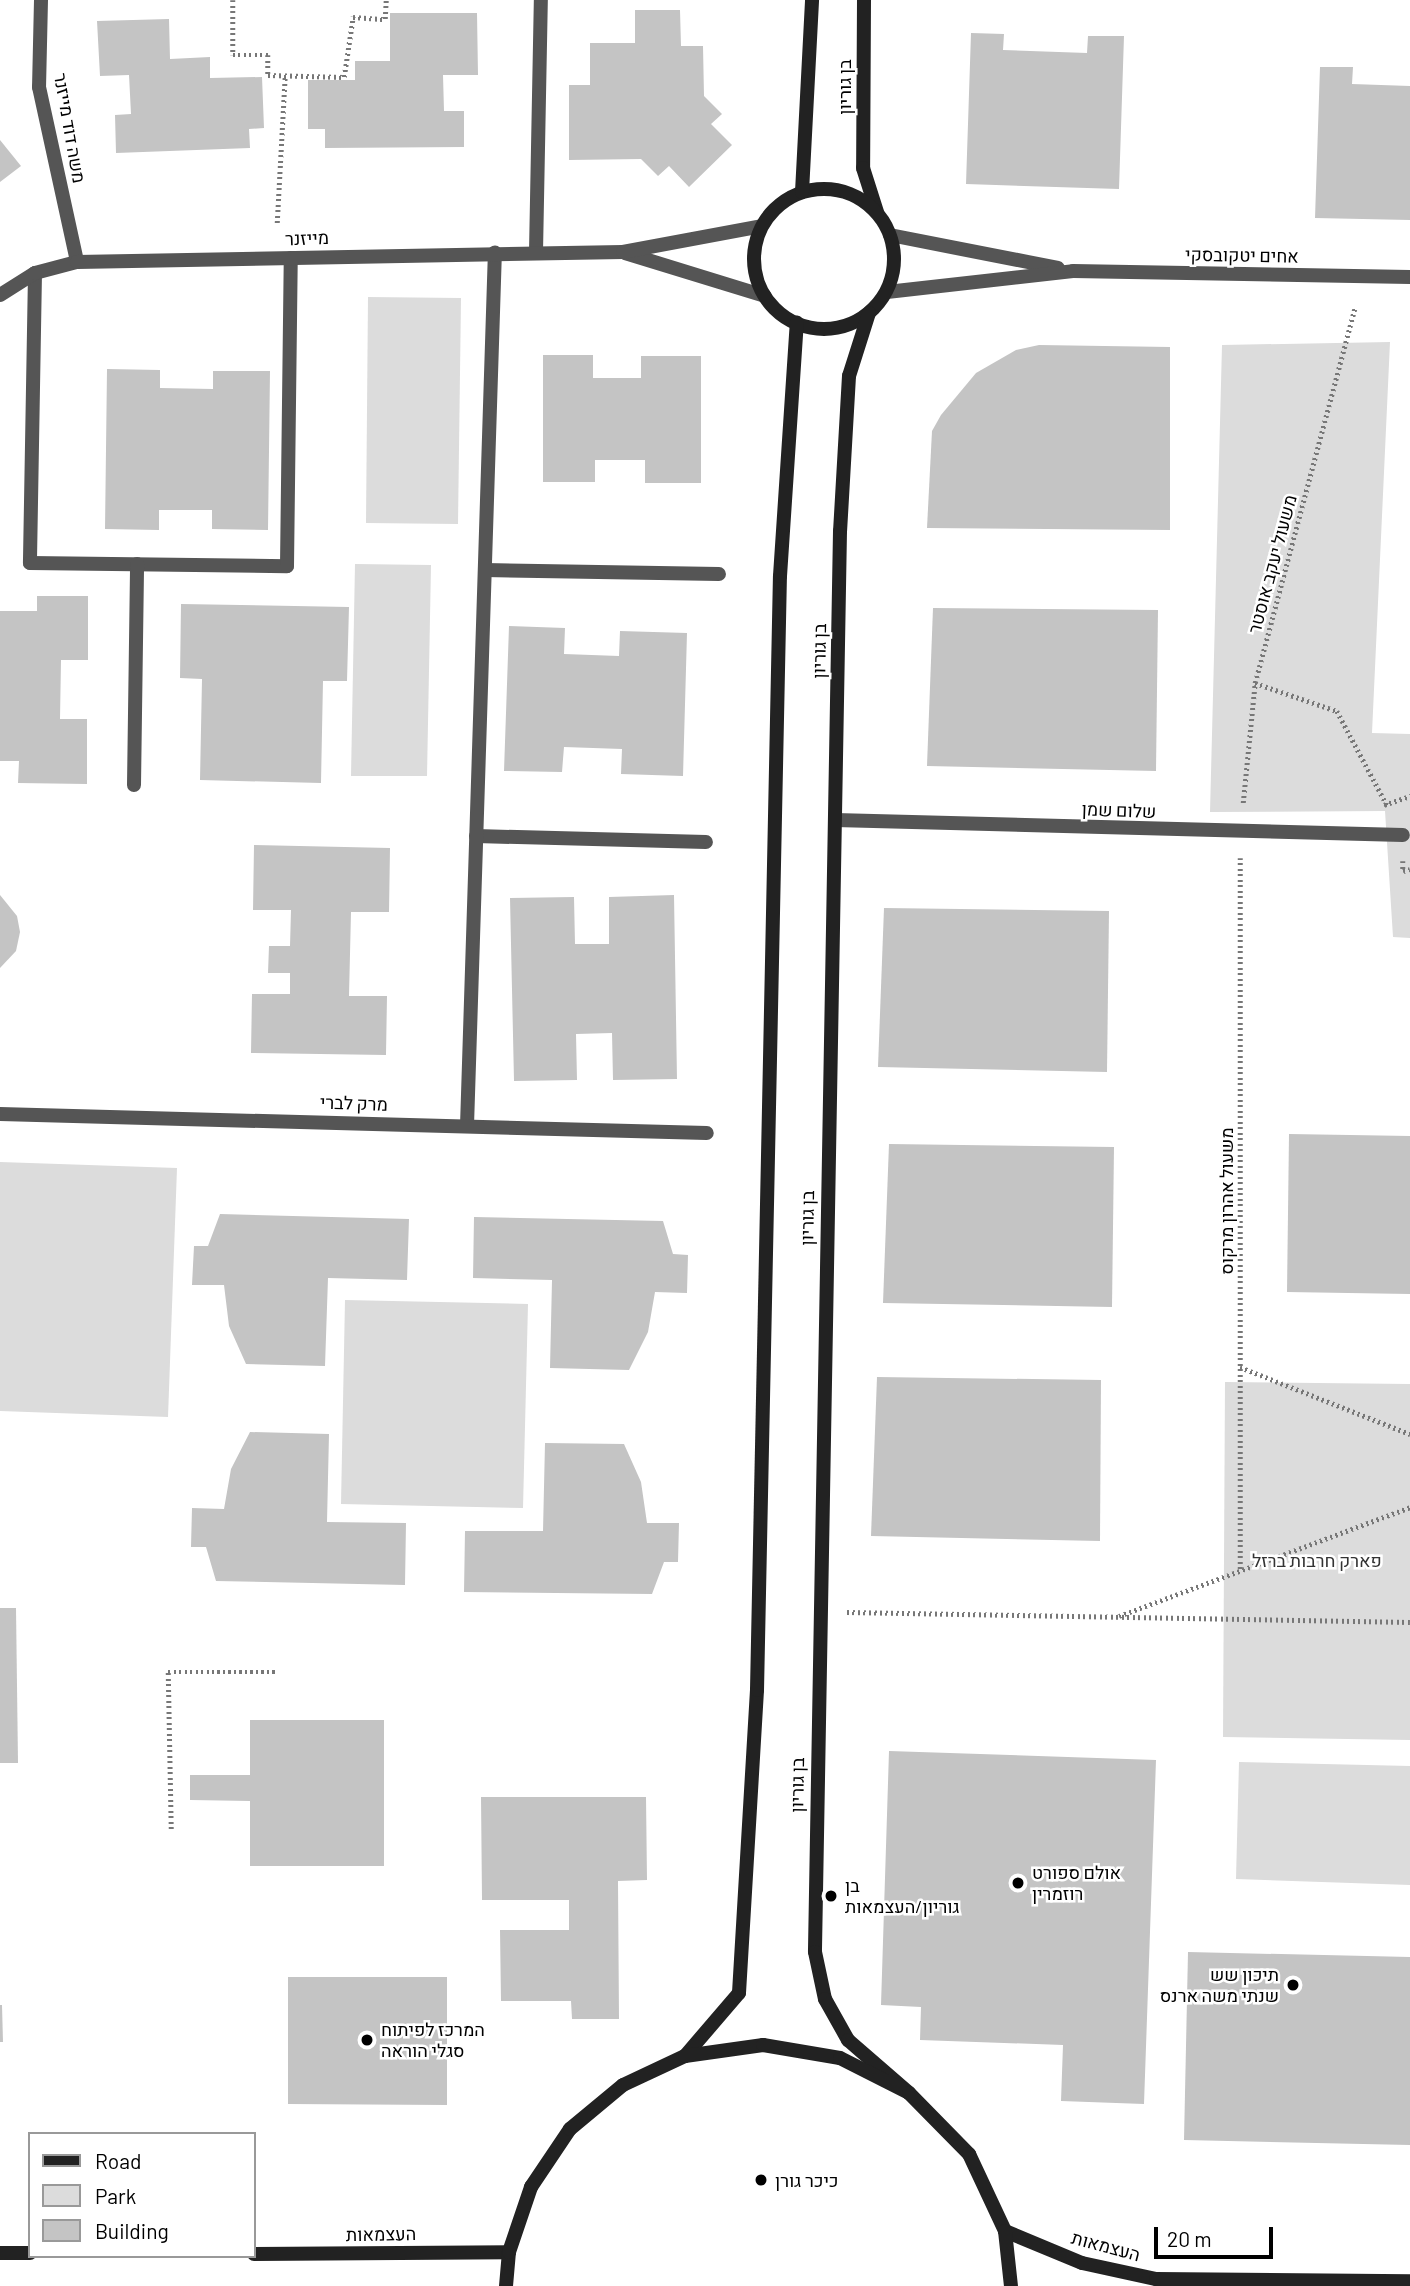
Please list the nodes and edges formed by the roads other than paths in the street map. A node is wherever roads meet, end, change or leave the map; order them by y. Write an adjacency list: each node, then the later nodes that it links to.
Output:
1 (41, 0): 13 (street, משה דוד מייזנר)
2 (541, 0): 10 (street)
3 (812, 0): 5 (street, בן גוריון)
4 (864, 0): 6 (street, בן גוריון)
5 (802, 192): 6 (street); 7 (street)
6 (878, 214): 8 (street)
7 (762, 226): 11 (street, מייזנר); 19 (street)
8 (890, 235): 14 (street, אחים יטקובסקי); 17 (street)
9 (495, 252): 10 (street, מייזנר); 12 (street, מייזנר); 23 (street)
10 (536, 253): 11 (street, מייזנר)
11 (623, 253): 19 (street, מייזנר)
12 (291, 258): 13 (street, מייזנר); 22 (street)
13 (77, 262): 15 (street, מייזנר)
14 (1073, 271): 16 (street, אחים יטקובסקי); 17 (street, אחים יטקובסקי)
15 (35, 273): 18 (street, מייזנר); 22 (street)
16 (1410, 277)
17 (887, 292): 20 (street)
18 (0, 295)
19 (765, 296): 21 (street)
20 (869, 313): 21 (street); 26 (street, בן גוריון)
21 (797, 323): 33 (street)
22 (136, 564): 25 (street)
23 (485, 570): 24 (street); 28 (street)
24 (719, 574)
25 (134, 785)
26 (835, 820): 27 (street, שלום שמן); 34 (street, בן גוריון)
27 (1403, 835)
28 (476, 836): 29 (street); 31 (street)
29 (706, 842)
30 (0, 1114): 31 (street, מרק לברי)
31 (467, 1126): 32 (street, מרק לברי)
32 (707, 1133)
33 (685, 2056): 34 (street); 36 (street)
34 (909, 2093): 35 (street)
35 (1005, 2231): 40 (street, העצמאות); 42 (street)
36 (509, 2252): 39 (street, העצמאות); 41 (street)
37 (0, 2253): 38 (street)
38 (28, 2253)
39 (256, 2254)
40 (1410, 2281)
41 (506, 2286)
42 (1011, 2286)

